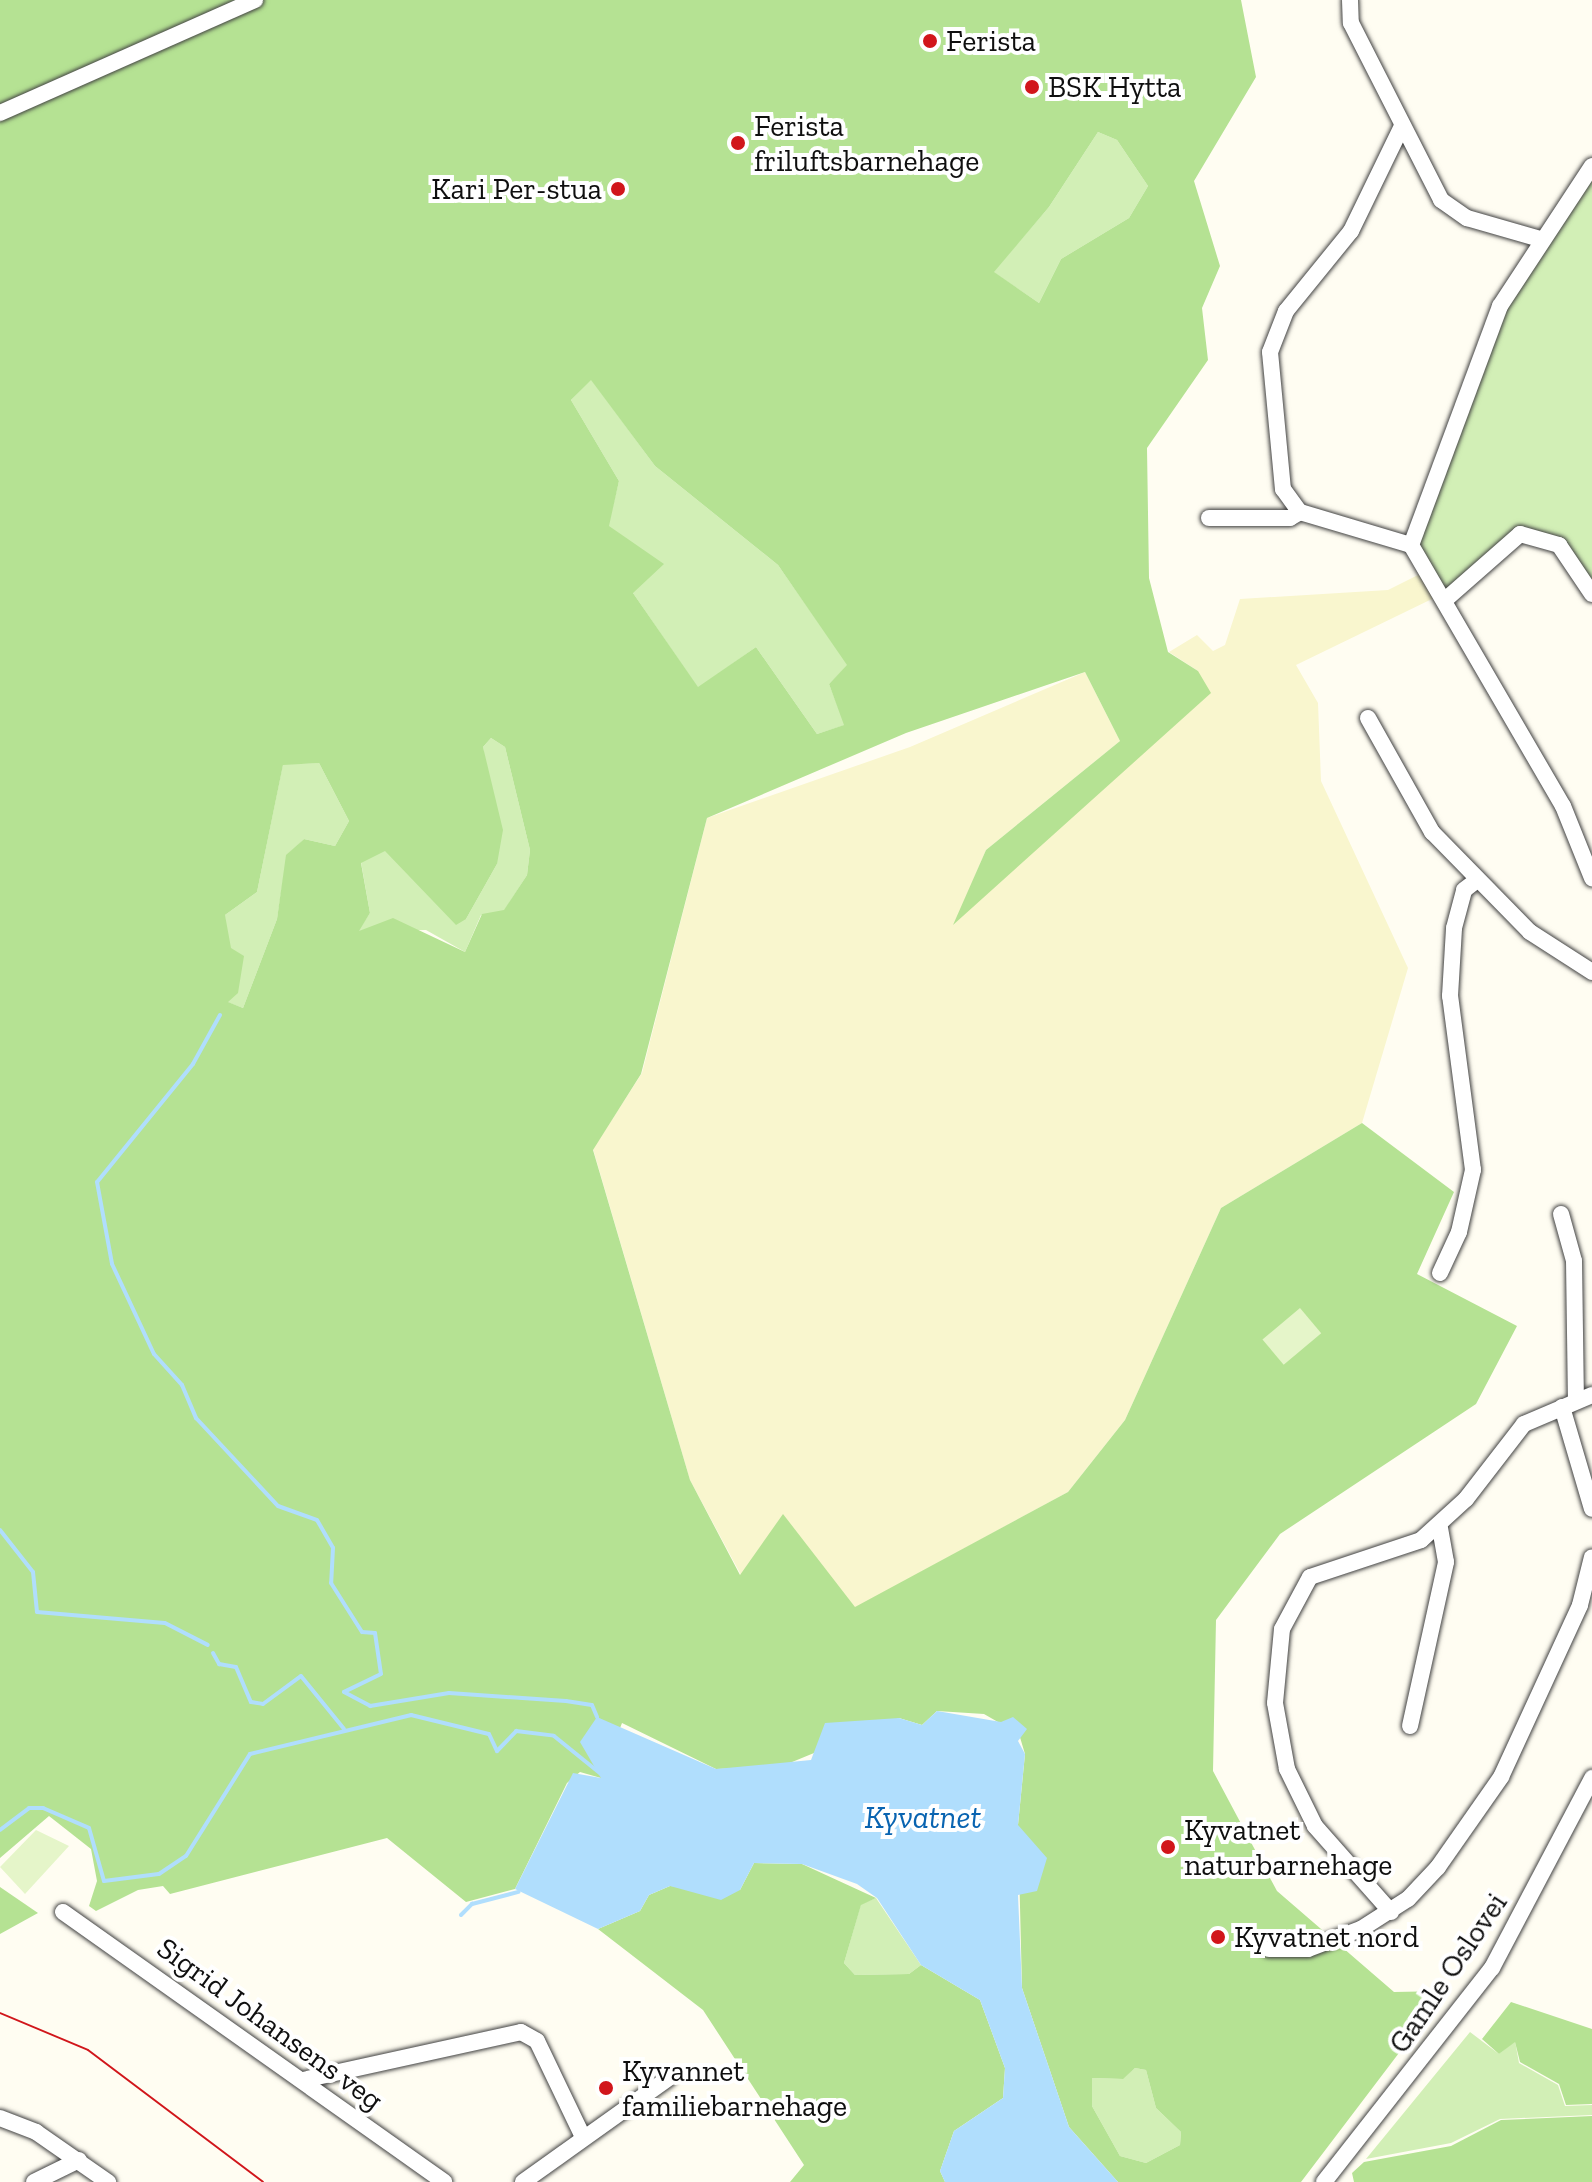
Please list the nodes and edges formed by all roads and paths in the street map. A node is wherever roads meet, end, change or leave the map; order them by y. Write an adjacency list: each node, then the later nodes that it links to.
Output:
1 (255, 0): 3 (street)
2 (1350, 0): 4 (street)
3 (0, 113)
4 (1402, 126): 6 (street); 7 (street)
5 (1592, 166): 6 (street)
6 (1540, 239): 9 (street)
7 (1300, 512): 8 (street); 9 (street)
8 (1209, 518)
9 (1411, 545): 11 (street)
10 (1592, 594): 11 (street)
11 (1445, 600): 13 (street)
12 (1368, 718): 14 (street)
13 (1592, 878)
14 (1476, 881): 15 (street); 17 (street)
15 (1592, 972)
16 (1561, 1214): 18 (street)
17 (1440, 1273)
18 (1576, 1401): 19 (street); 20 (street)
19 (1592, 1509)
20 (1440, 1527): 22 (street); 25 (street)
21 (1592, 1557): 25 (street)
22 (1410, 1726)
23 (1592, 1778): 36 (street, Gamle Oslovei)
24 (63, 1912): 28 (street, Sigrid Johansens veg)
25 (1391, 1912): 26 (street)
26 (1269, 1949)
27 (669, 2078): 30 (street)
28 (303, 2080): 30 (street); 34 (street, Sigrid Johansens veg)
29 (0, 2118): 31 (street)
30 (582, 2135): 35 (street)
31 (79, 2160): 32 (street); 33 (street)
32 (34, 2182)
33 (108, 2182)
34 (444, 2182)
35 (523, 2182)
36 (1324, 2182)

